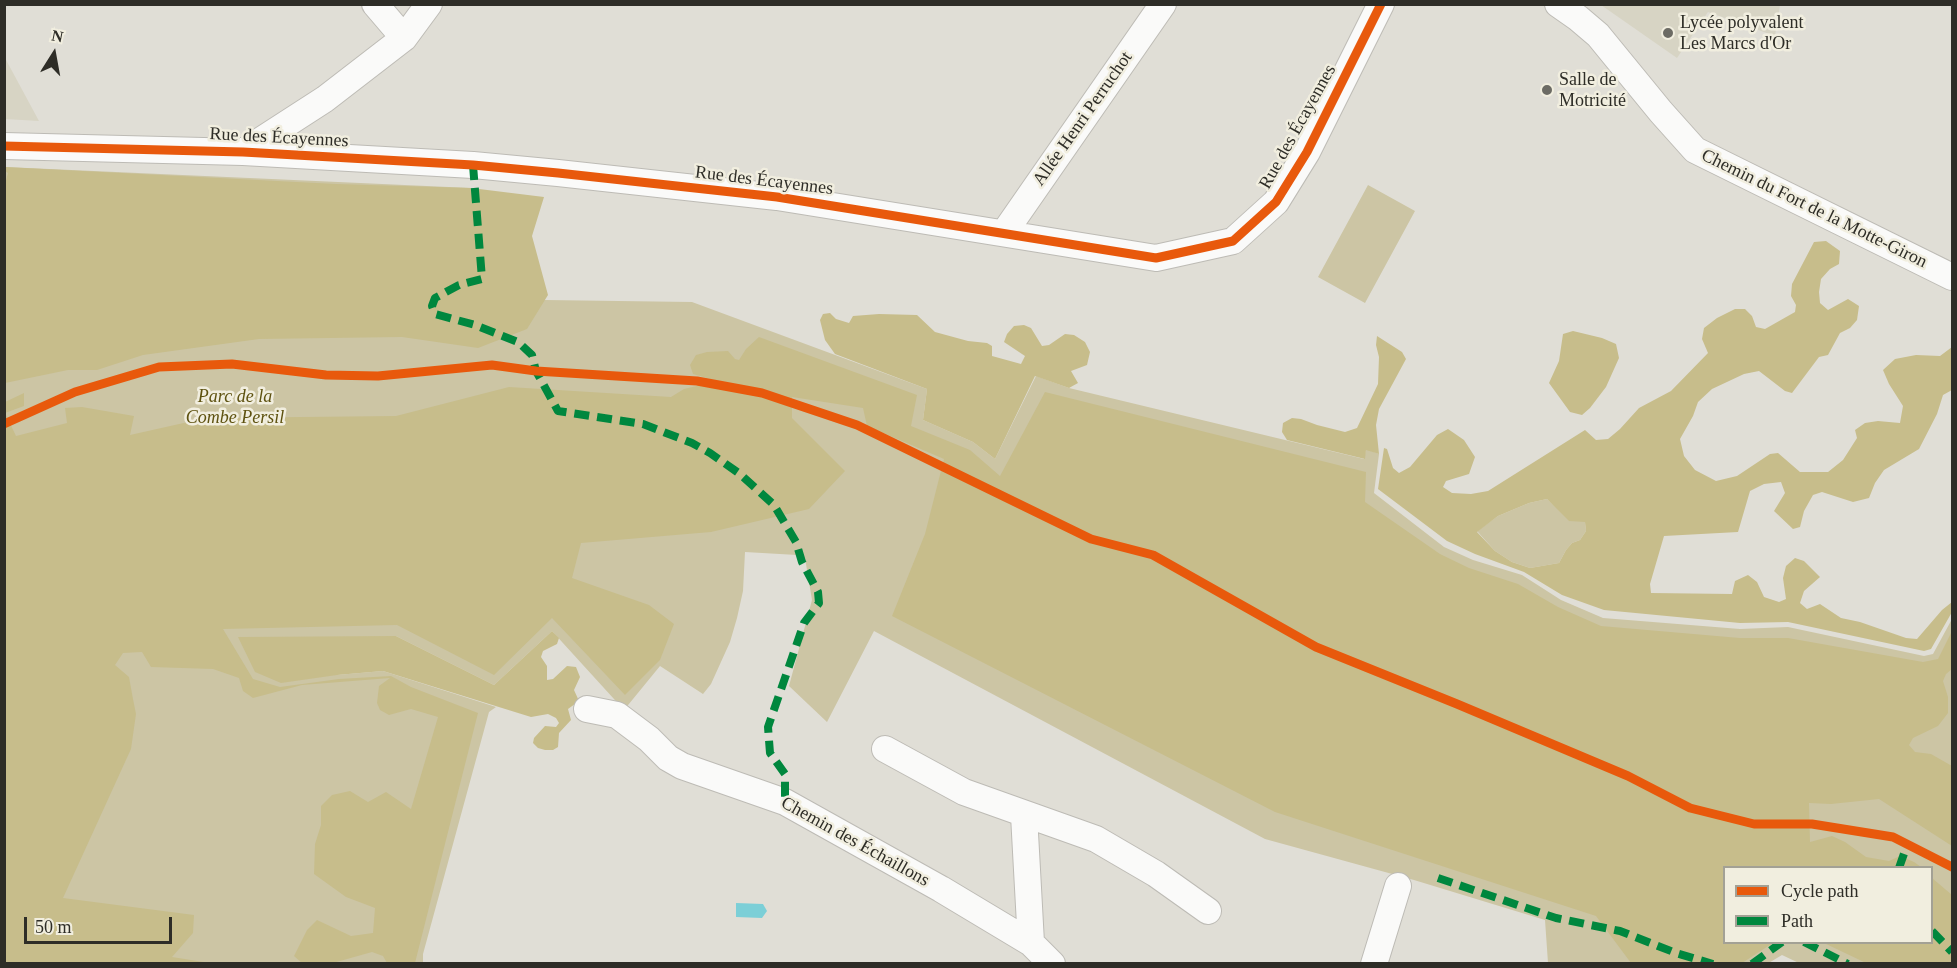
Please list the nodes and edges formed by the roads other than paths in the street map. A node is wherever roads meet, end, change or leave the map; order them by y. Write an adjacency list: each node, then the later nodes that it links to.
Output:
1 (375, 4): 6 (street)
2 (429, 4): 6 (street)
3 (1163, 4): 9 (street, Allée Henri Perruchot)
4 (1382, 4): 9 (street, Rue des Écayennes)
5 (1558, 4): 10 (street, Chemin du Fort de la Motte-Giron)
6 (404, 38): 8 (street)
7 (4, 146): 8 (street, Rue des Écayennes)
8 (243, 152): 9 (street, Rue des Écayennes)
9 (1004, 233)
10 (1953, 277)
11 (587, 709): 16 (street, Chemin des Échaillons)
12 (885, 749): 13 (street)
13 (1024, 815): 15 (street); 16 (street)
14 (1398, 886): 18 (street)
15 (1208, 911)
16 (1031, 943): 17 (street, Chemin des Échaillons)
17 (1052, 963)
18 (1374, 963)

